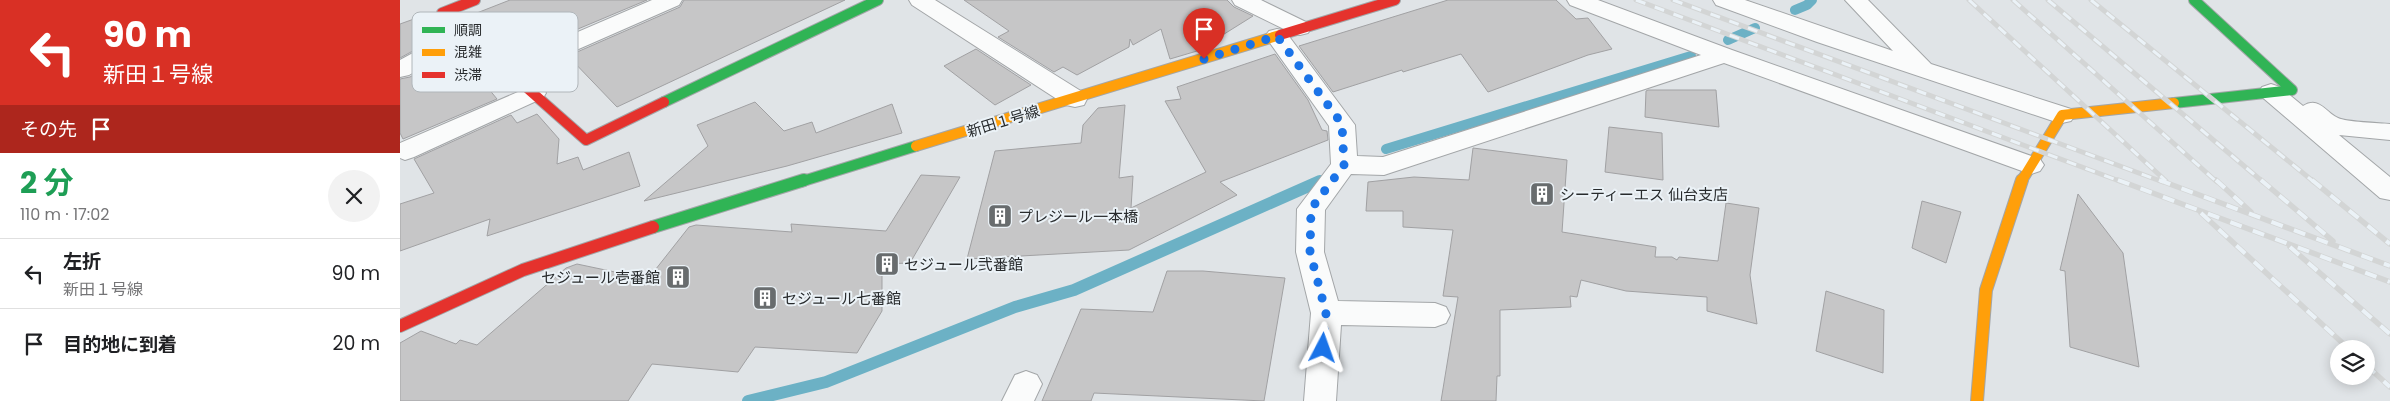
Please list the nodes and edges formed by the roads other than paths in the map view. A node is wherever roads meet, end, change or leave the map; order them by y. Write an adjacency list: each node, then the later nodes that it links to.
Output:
1 (475, 0): 12 (street)
2 (671, 0): 15 (street)
3 (878, 0): 21 (street)
4 (920, 0): 22 (street)
5 (1243, 0): 13 (street)
6 (1395, 0): 13 (street, 新田１号線)
7 (1578, 0): 16 (street)
8 (1724, 0): 14 (street)
9 (1764, 0): 14 (street)
10 (1856, 0): 19 (street)
11 (2194, 0): 20 (street)
12 (445, 12)
13 (1289, 32): 22 (street, 新田１号線); 26 (street)
14 (1826, 37): 19 (street)
15 (578, 41)
16 (1724, 55): 26 (street); 27 (street)
17 (412, 63): 18 (street)
18 (400, 70)
19 (1924, 70): 23 (street)
20 (2282, 90): 23 (street); 24 (street); 28 (street)
21 (534, 93): 25 (street)
22 (1075, 99): 31 (street, 新田１号線)
23 (2062, 115): 27 (street)
24 (2390, 132)
25 (405, 151)
26 (1344, 165): 29 (street)
27 (2031, 165): 33 (street)
28 (2390, 192)
29 (1326, 313): 30 (street); 32 (street)
30 (1435, 315)
31 (400, 326)
32 (1320, 401)
33 (1977, 401)

